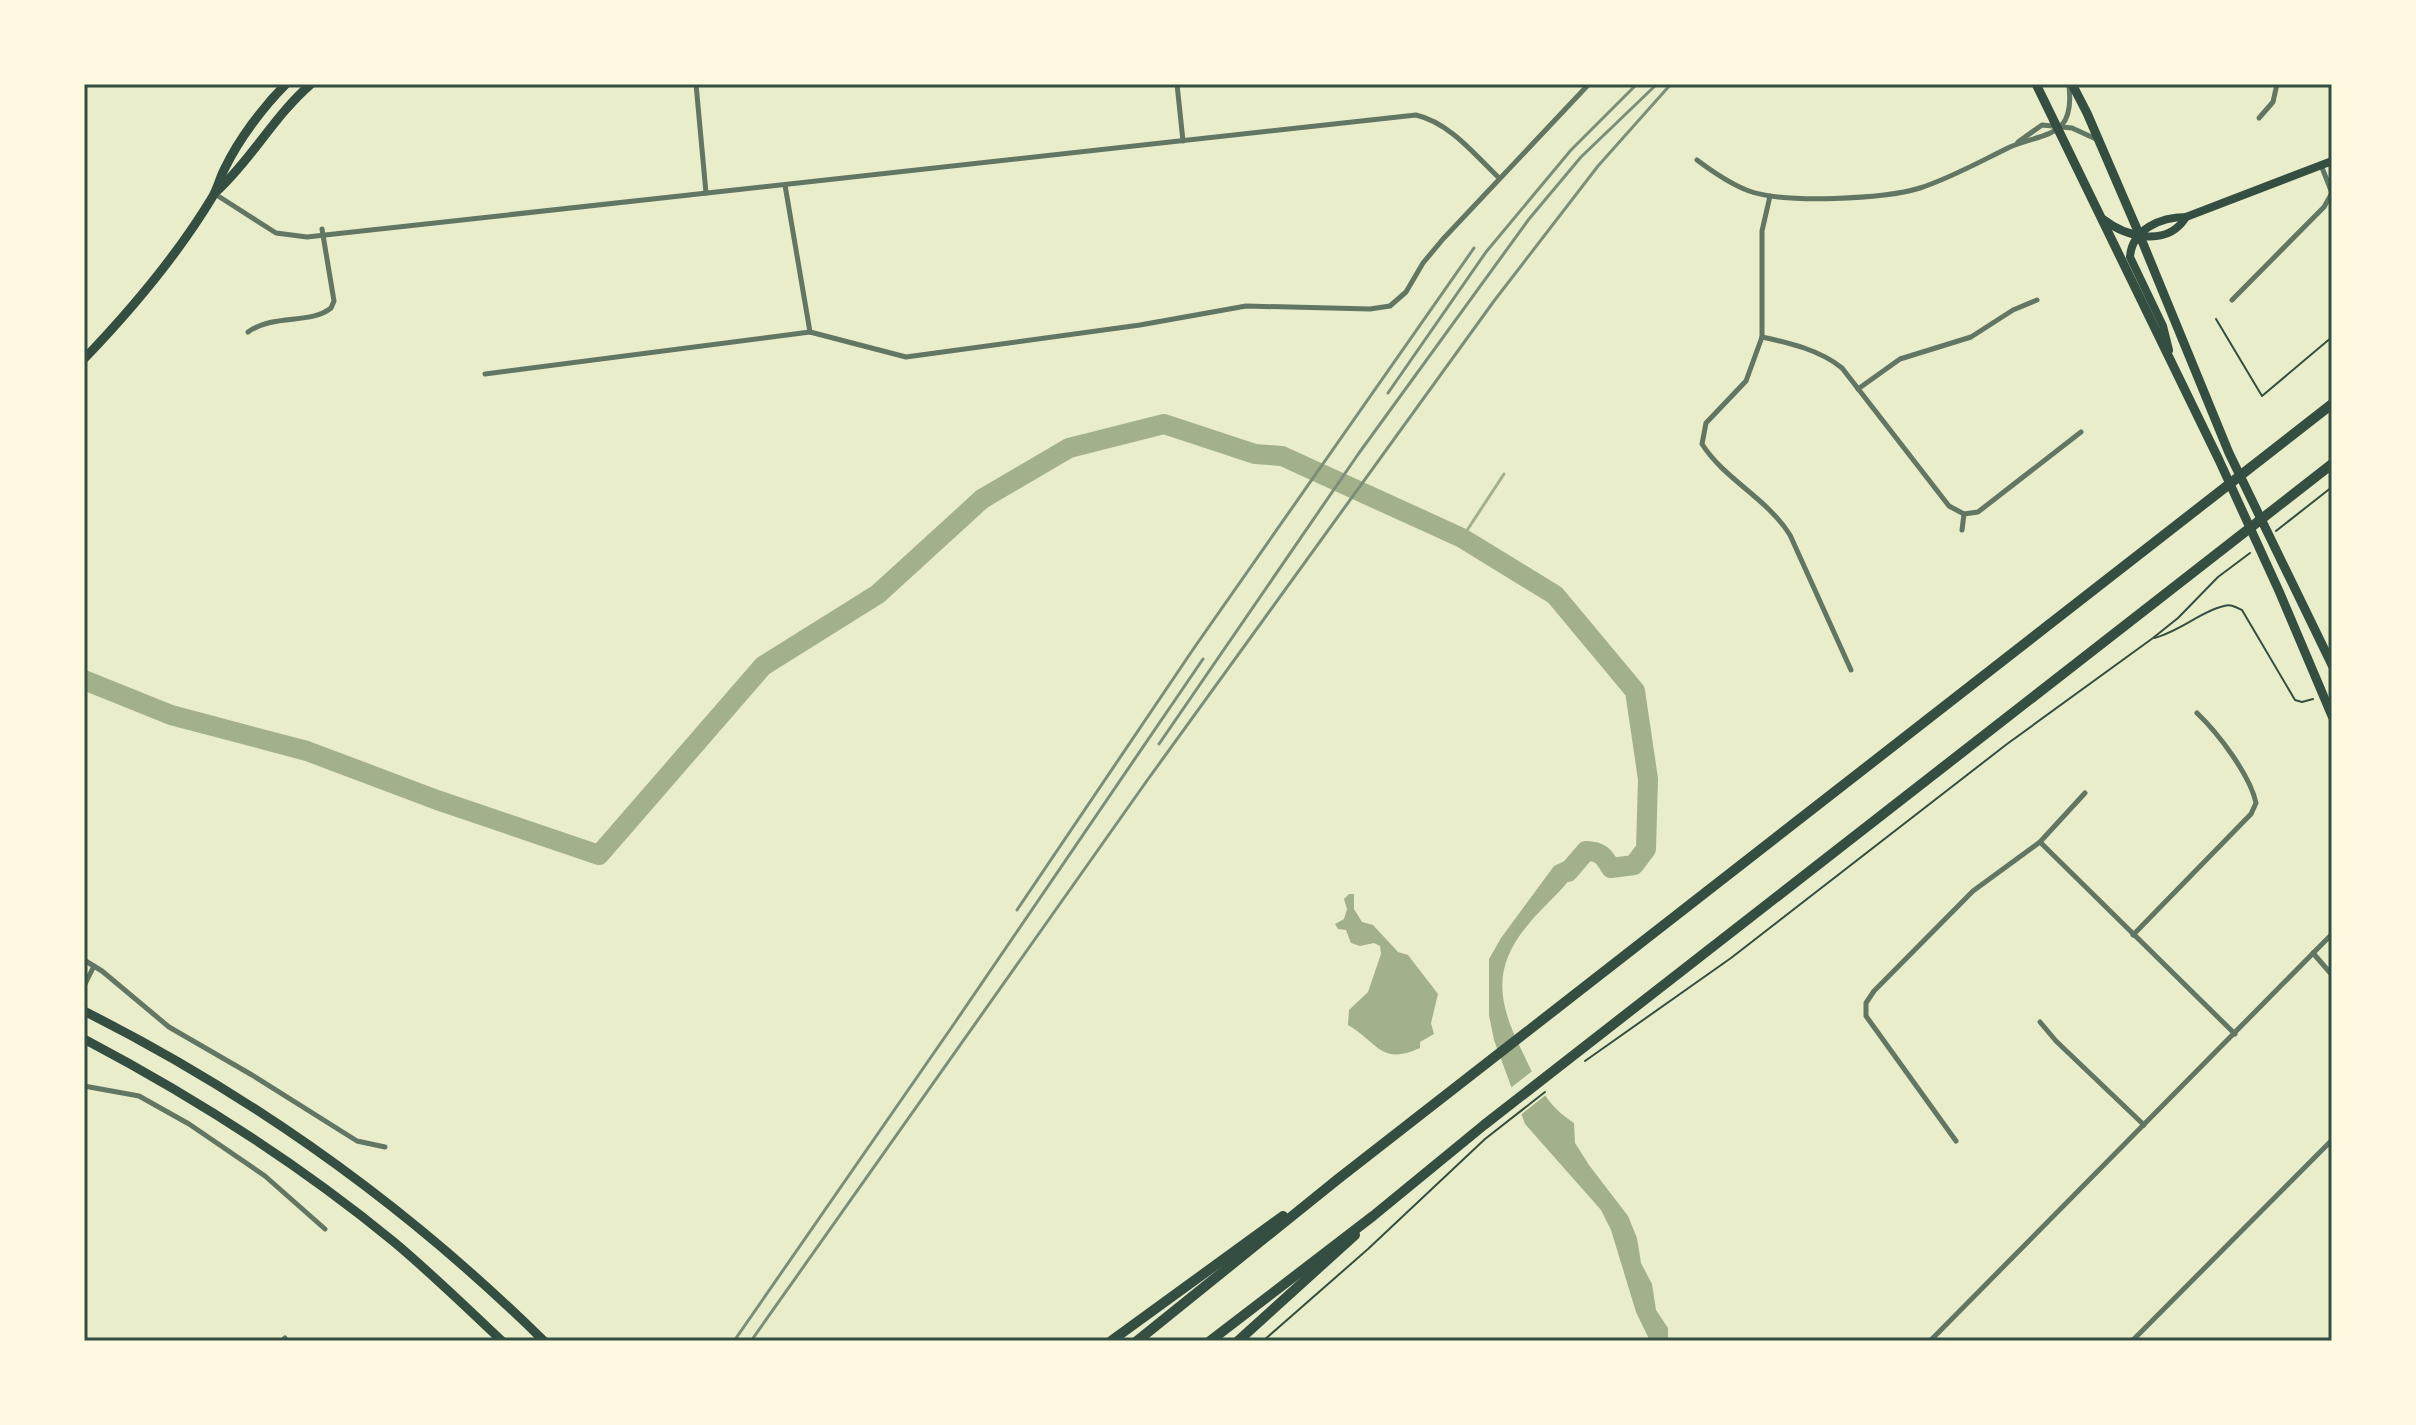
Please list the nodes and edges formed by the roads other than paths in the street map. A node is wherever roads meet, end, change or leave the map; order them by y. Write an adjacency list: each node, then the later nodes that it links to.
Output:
1 (286, 84): 21 (main road)
2 (311, 84): 21 (main road)
3 (696, 84): 19 (street)
4 (1177, 84): 12 (street)
5 (1589, 84): 17 (street)
6 (2036, 84): 10 (main road)
7 (2070, 84): 10 (street); 11 (main road)
8 (2277, 84): 9 (street)
9 (2259, 118)
10 (2059, 128): 11 (street); 13 (street); 13 (street); 23 (main road)
11 (2097, 140): 25 (main road)
12 (1183, 141): 17 (street); 18 (street)
13 (2014, 146): 22 (street)
14 (1697, 160): 22 (street)
15 (2332, 161): 16 (main road)
16 (2321, 165): 20 (street); 25 (main road)
17 (1499, 178): 29 (street)
18 (785, 185): 19 (street); 29 (street)
19 (706, 193): 24 (street)
20 (2332, 193): 27 (street)
21 (214, 194): 24 (street); 32 (main road)
22 (1770, 196): 30 (street)
23 (2100, 217): 25 (main road); 31 (main road)
24 (323, 232): 28 (street)
25 (2140, 236): 31 (main road); 40 (main road)
26 (2037, 300): 34 (street)
27 (2232, 300)
28 (248, 332)
29 (810, 332): 33 (street)
30 (1762, 337): 34 (street); 41 (street)
31 (2170, 355): 43 (main road)
32 (84, 359)
33 (485, 374)
34 (1858, 389): 38 (street)
35 (2332, 404): 62 (highway)
36 (2081, 432): 38 (street)
37 (2332, 464): 63 (highway)
38 (1964, 514): 39 (street)
39 (1962, 530)
40 (2332, 665)
41 (1851, 670)
42 (2197, 713): 47 (street)
43 (2332, 716)
44 (2085, 793): 45 (street)
45 (2040, 842): 47 (street); 60 (street)
46 (2332, 934): 48 (street)
47 (2133, 935): 55 (street)
48 (2313, 953): 51 (street); 55 (street)
49 (84, 960): 50 (street)
50 (94, 966): 52 (street); 61 (street)
51 (2332, 975)
52 (84, 986)
53 (84, 1011): 66 (main road)
54 (2040, 1022): 58 (street)
55 (2235, 1034): 58 (street)
56 (84, 1039): 65 (main road)
57 (84, 1086): 64 (street)
58 (2144, 1125): 71 (street)
59 (2332, 1140): 72 (street)
60 (1956, 1141)
61 (385, 1147)
62 (1338, 1179): 67 (highway); 68 (highway)
63 (1373, 1216): 69 (highway); 70 (highway)
64 (325, 1229)
65 (502, 1341)
66 (544, 1341)
67 (1111, 1341)
68 (1137, 1341)
69 (1210, 1341)
70 (1238, 1341)
71 (1930, 1341)
72 (2132, 1341)

